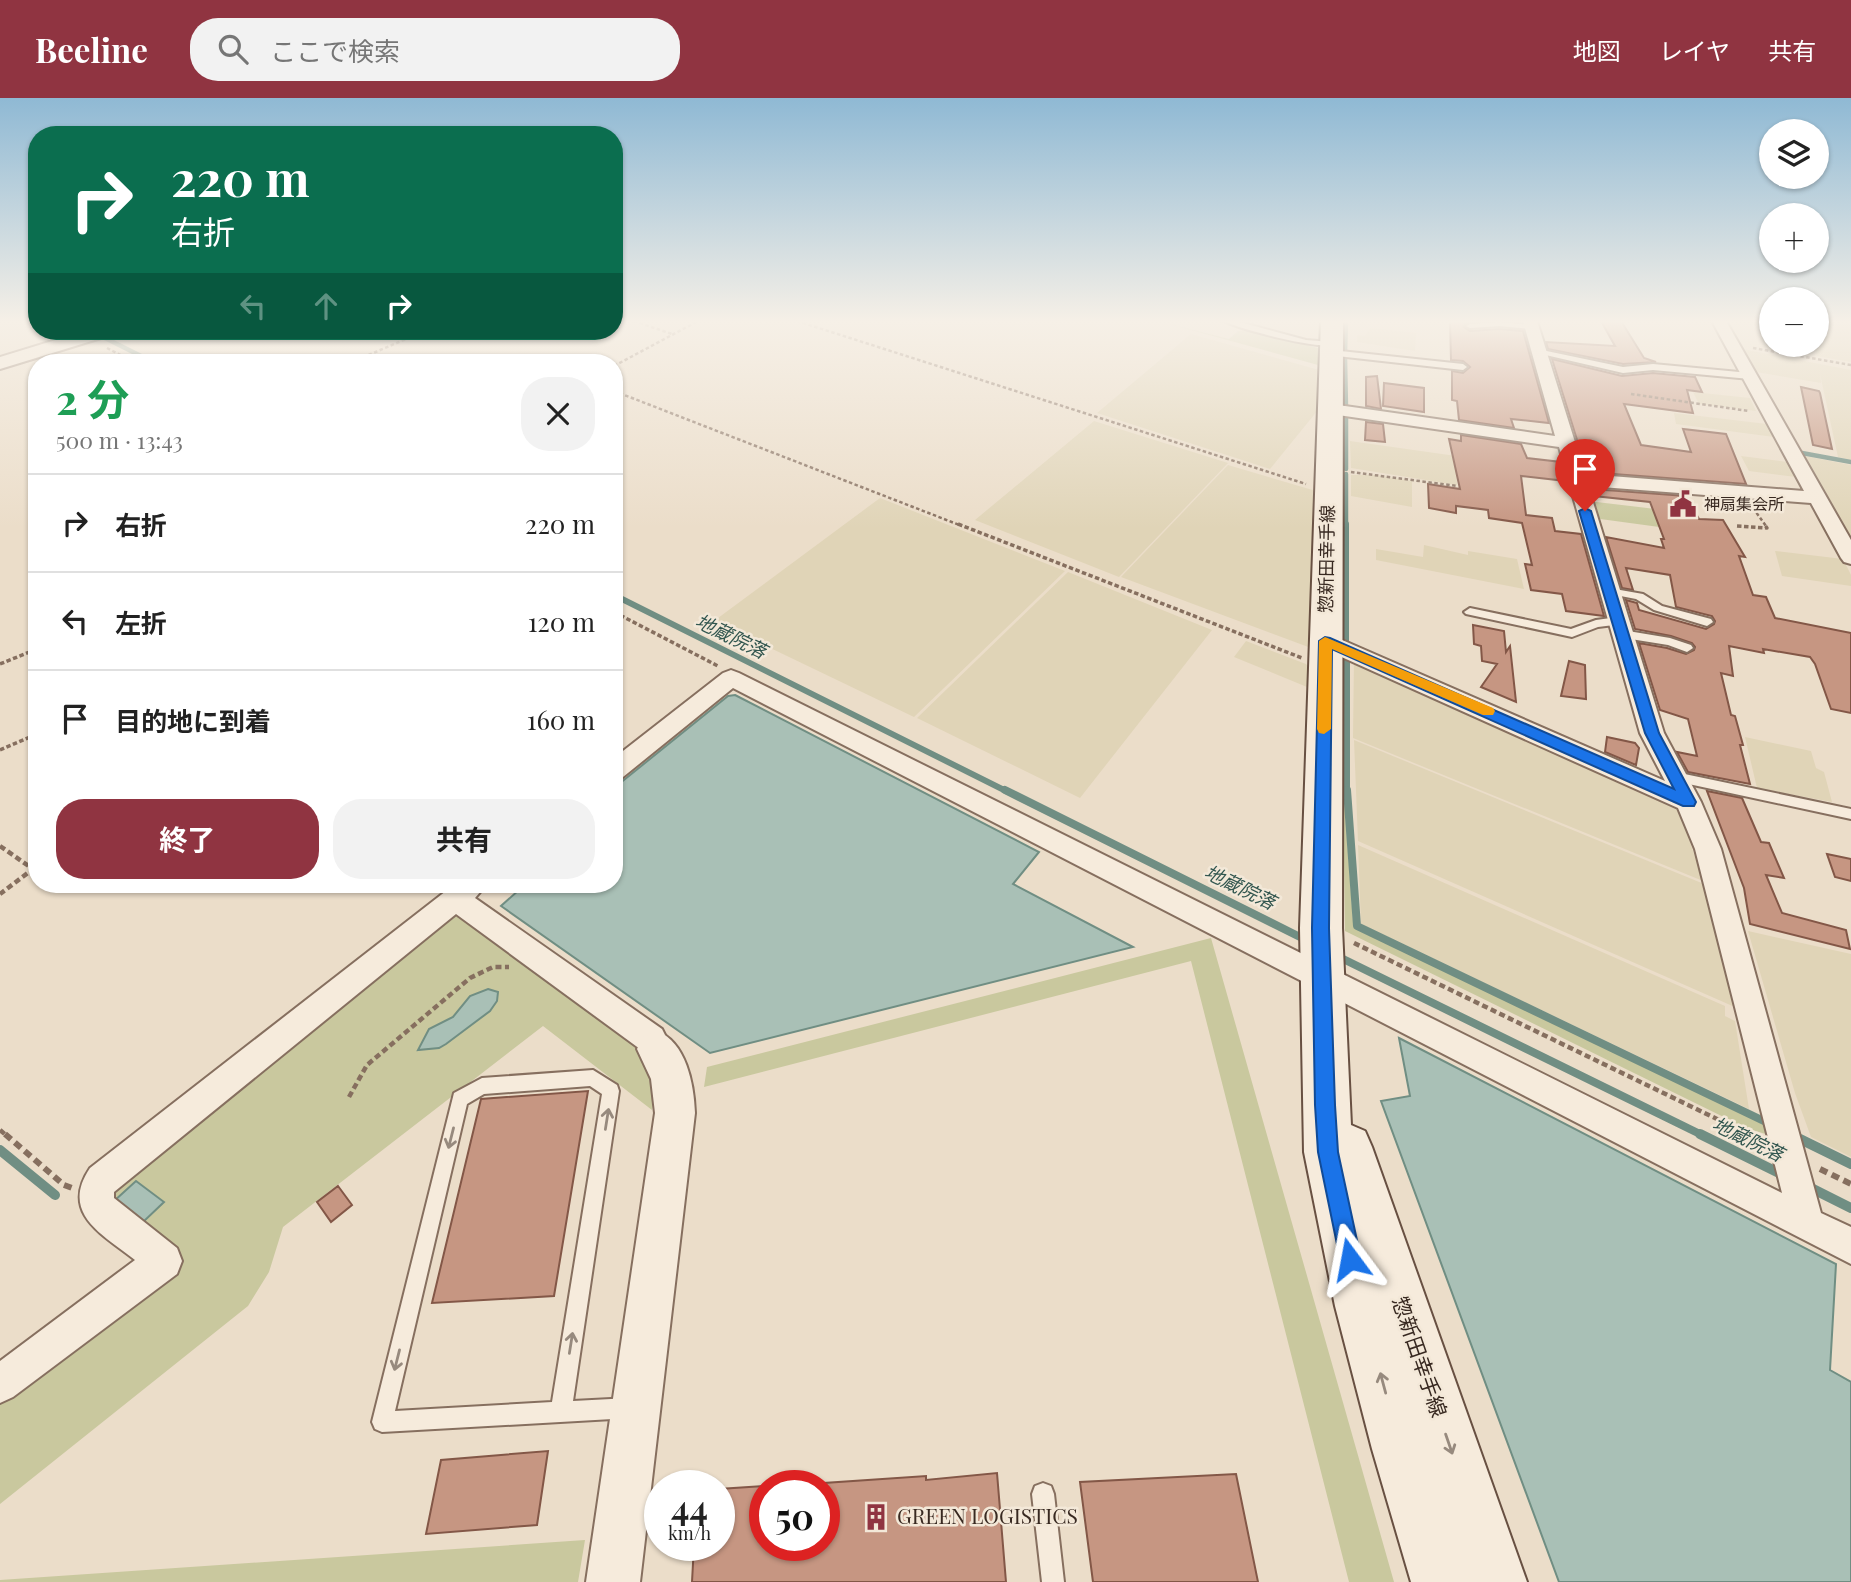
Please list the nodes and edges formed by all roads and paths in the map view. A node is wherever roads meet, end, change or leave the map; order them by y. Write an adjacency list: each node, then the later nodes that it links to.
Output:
1 (1027, 390): 11 (path)
2 (1331, 390): 7 (main road, 惣新田幸手線)
3 (1551, 390): 9 (street)
4 (1758, 390): 8 (street)
5 (623, 394): 24 (path)
6 (1631, 394): 8 (path)
7 (1331, 409): 9 (street); 11 (main road, 惣新田幸手線)
8 (1771, 414): 14 (street)
9 (1566, 443): 10 (street)
10 (1575, 479): 13 (street); 17 (street)
11 (1329, 481): 12 (path); 24 (main road, 惣新田幸手線)
12 (1457, 486)
13 (1743, 492): 14 (street); 15 (path)
14 (1819, 498): 16 (street)
15 (1737, 526)
16 (1851, 558)
17 (1609, 591): 20 (lane); 21 (street)
18 (1470, 612): 21 (lane)
19 (623, 617): 26 (path)
20 (1707, 622)
21 (1620, 627): 22 (lane); 30 (street)
22 (1687, 648)
23 (28, 653): 25 (path)
24 (1325, 654): 30 (street); 38 (main road, 惣新田幸手線)
25 (0, 664)
26 (731, 678): 29 (street); 38 (street)
27 (28, 738): 28 (path)
28 (0, 750)
29 (623, 764)
30 (1681, 789): 31 (lane); 44 (street)
31 (1851, 814)
32 (0, 846): 33 (path)
33 (28, 866)
34 (28, 873): 37 (path)
35 (461, 893): 46 (street)
36 (466, 893): 39 (street)
37 (0, 894)
38 (1322, 952): 41 (main road, 惣新田幸手線); 44 (path); 47 (street)
39 (547, 966): 40 (street); 42 (path)
40 (657, 1049): 50 (street)
41 (1325, 1049): 55 (main road, 惣新田幸手線, one-way to 41); 56 (main road, 惣新田幸手線, one-way to 56)
42 (349, 1097)
43 (0, 1129): 46 (path)
44 (1789, 1154): 45 (path); 47 (street)
45 (1851, 1184)
46 (96, 1189): 49 (street)
47 (1807, 1223): 48 (street)
48 (1851, 1246)
49 (0, 1384)
50 (636, 1408): 51 (lane); 53 (street)
51 (561, 1411): 51 (lane, one-way to 51)
52 (1043, 1494): 54 (lane)
53 (613, 1582)
54 (1053, 1582)
55 (1442, 1582)
56 (1496, 1582)

